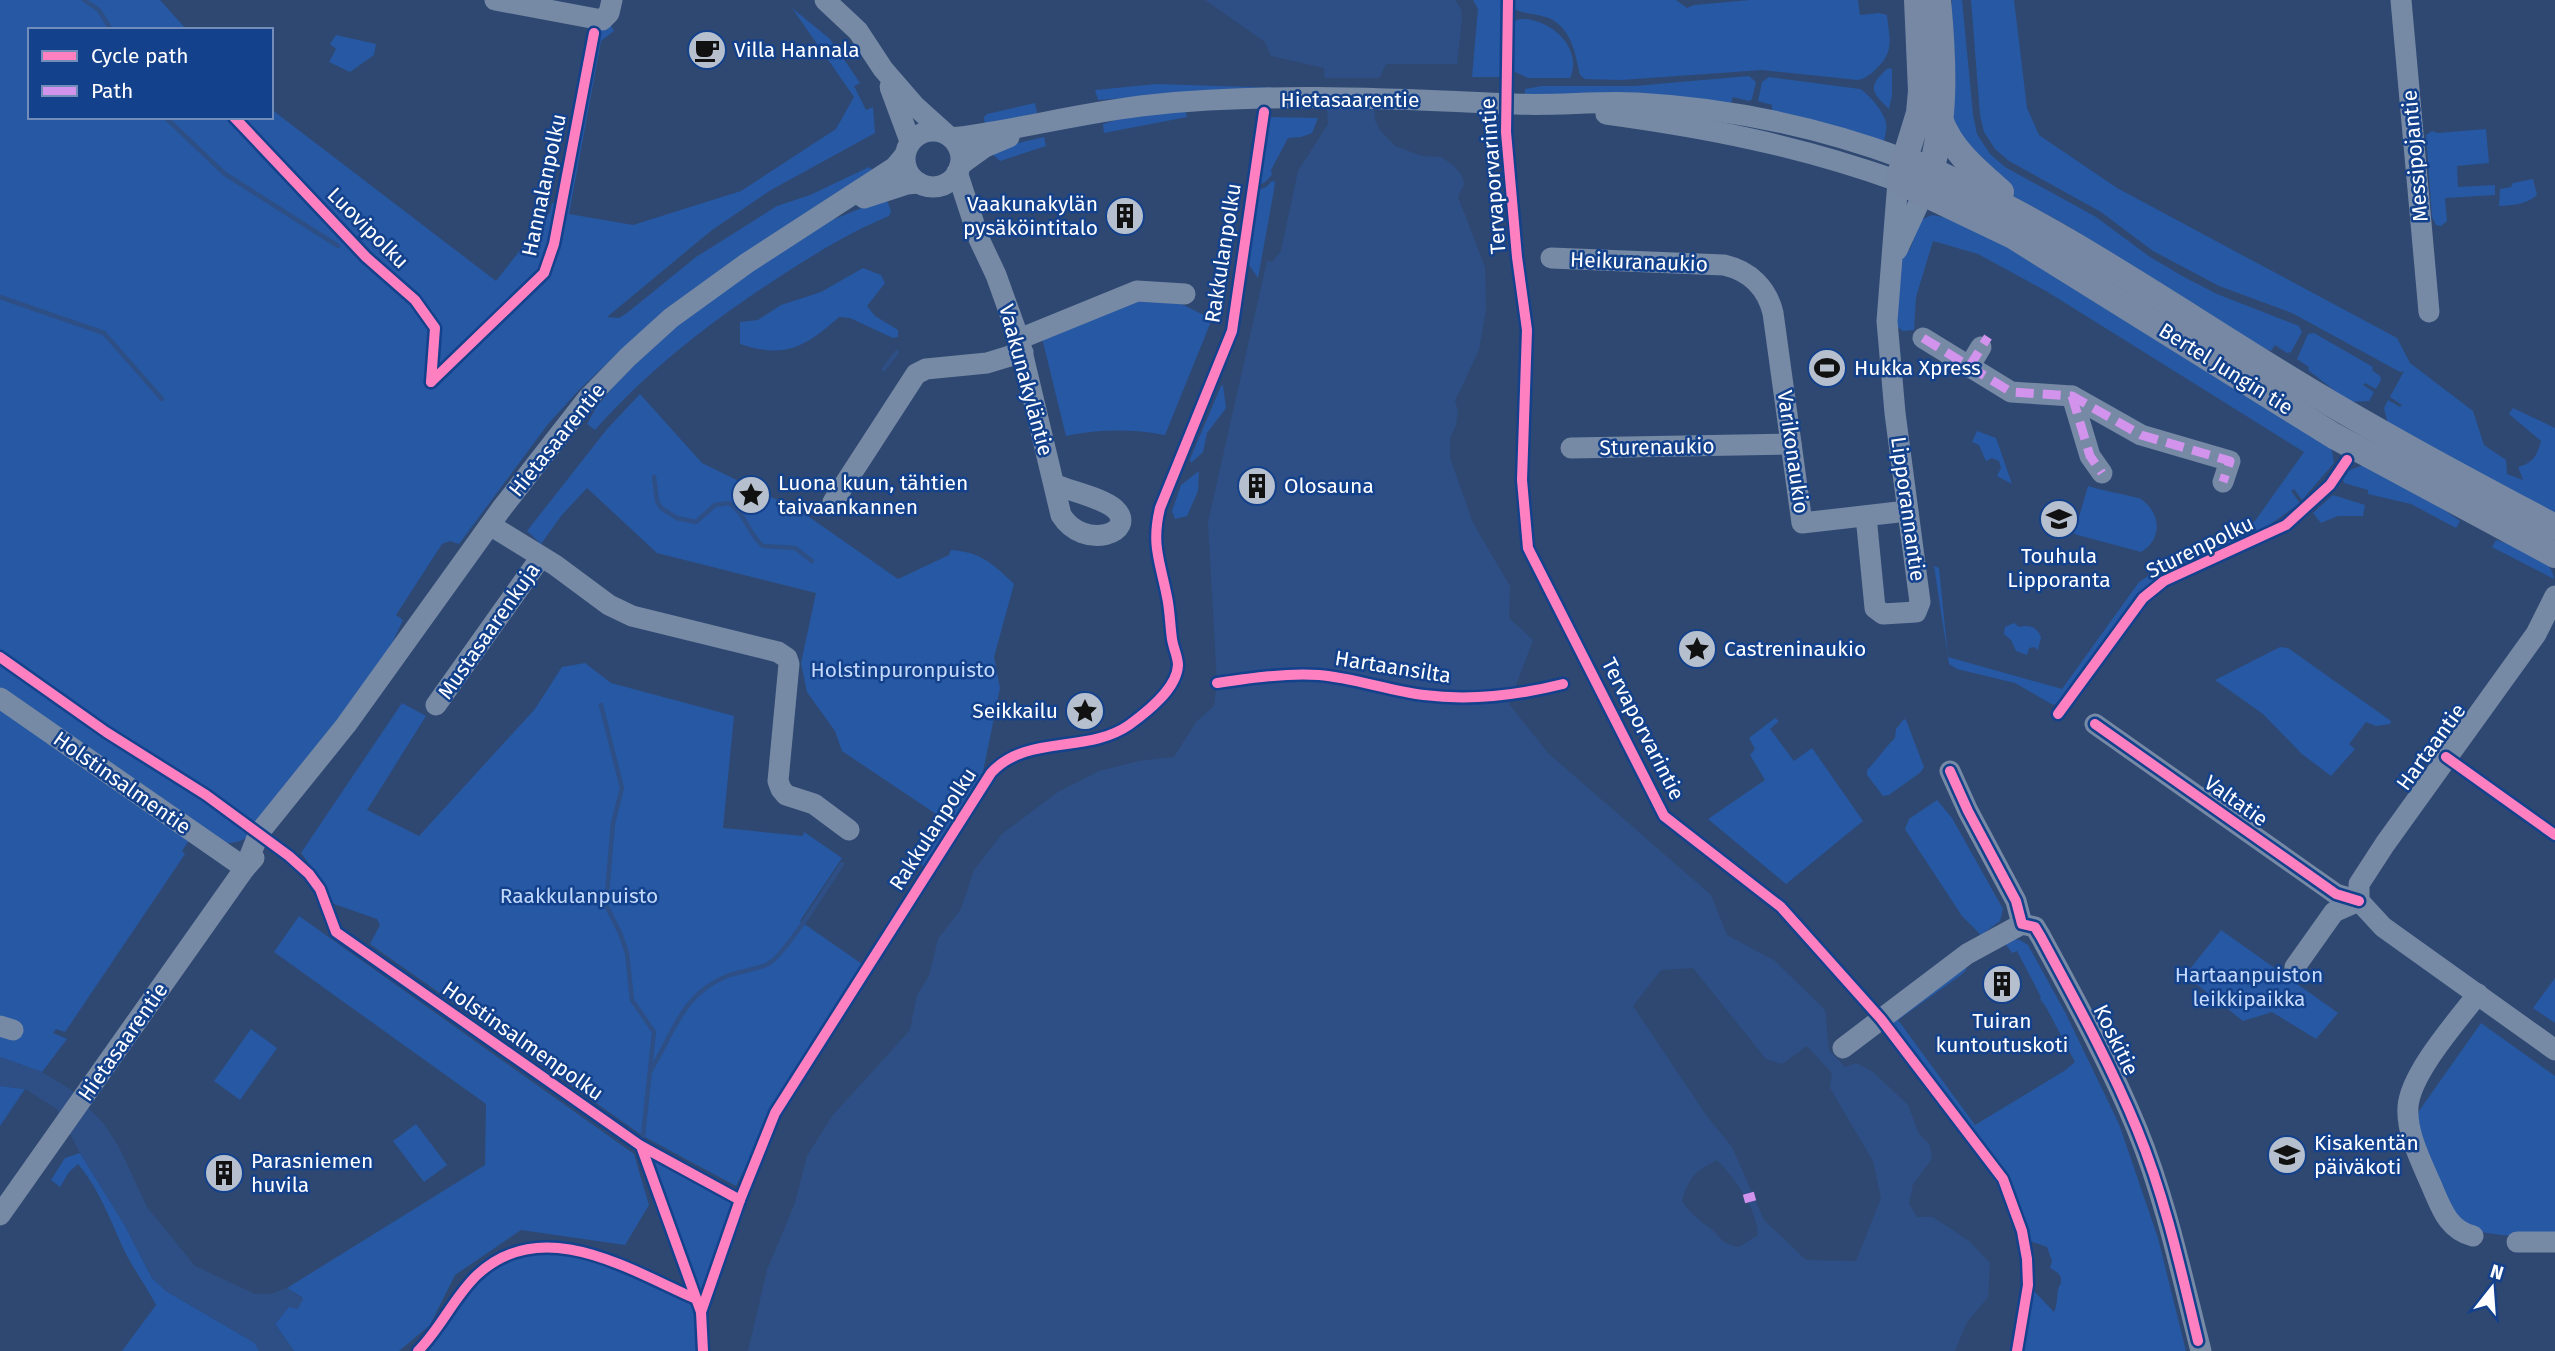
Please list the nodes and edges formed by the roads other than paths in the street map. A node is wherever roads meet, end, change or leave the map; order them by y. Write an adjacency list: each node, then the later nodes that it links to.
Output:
1 (495, 0): 2 (street)
2 (612, 0)
3 (825, 0): 7 (street)
4 (1917, 0): 13 (main road)
5 (1938, 0): 8 (main road)
6 (2402, 0): 23 (street, Messipojantie)
7 (883, 69): 10 (street); 11 (street)
8 (1940, 119): 14 (main road); 17 (main road)
9 (1037, 126): 10 (street, Hietasaarentie); 12 (street, Hietasaarentie); 13 (street, Hietasaarentie)
10 (948, 136): 11 (street); 12 (street)
11 (908, 148): 15 (street); 16 (street, Hietasaarentie)
12 (959, 169): 15 (street); 18 (street, Vaakunakyläntie)
13 (1901, 170): 14 (main road, Bertel Jungin tie); 20 (street, Lipporannantie)
14 (1928, 181): 17 (main road, Bertel Jungin tie); 20 (street, Lipporannantie); 39 (main road, Bertel Jungin tie)
15 (926, 185): 16 (street, Hietasaarentie); 18 (street, Vaakunakyläntie)
16 (826, 211): 37 (street, Hietasaarentie)
17 (2056, 232): 38 (main road, Bertel Jungin tie)
18 (979, 239): 25 (street, Vaakunakyläntie)
19 (1551, 258): 21 (street, Heikuranaukio)
20 (1891, 268): 35 (street, Lipporannantie)
21 (1756, 281): 29 (street, Varikonaukio)
22 (1185, 294): 25 (street)
23 (2429, 312)
24 (1923, 338): 27 (street)
25 (1021, 345): 33 (street, Vaakunakyläntie); 34 (street)
26 (1982, 347): 27 (street)
27 (1969, 367): 28 (street)
28 (2072, 396): 31 (street); 32 (street)
29 (1791, 444): 30 (street, Sturenaukio); 36 (street, Varikonaukio)
30 (1571, 449)
31 (2102, 473)
32 (2222, 482)
33 (1054, 484)
34 (833, 502)
35 (1907, 511): 36 (street, Varikonaukio); 36 (street, Lipporannantie)
36 (1866, 516)
37 (490, 525): 40 (street); 48 (street, Hietasaarentie)
38 (2555, 527)
39 (2555, 555)
40 (541, 557): 44 (street, Mustasaarenkuja); 47 (street)
41 (2555, 596): 42 (street, Hartaantie)
42 (2550, 616): 49 (street, Hartaantie)
43 (0, 698): 48 (street, Holstinsalmentie)
44 (436, 705)
45 (2095, 724): 49 (street, Valtatie)
46 (1950, 771): 50 (street, Koskitie)
47 (849, 830)
48 (244, 868): 55 (street, Hietasaarentie)
49 (2359, 901): 51 (street); 52 (street, Valtatie)
50 (2022, 924): 53 (street); 59 (street, Koskitie)
51 (2295, 967)
52 (2478, 994): 54 (street, Valtatie); 56 (street)
53 (1843, 1048)
54 (2555, 1049)
55 (0, 1215)
56 (2473, 1236)
57 (2517, 1242): 58 (street)
58 (2555, 1242)
59 (2201, 1351)

